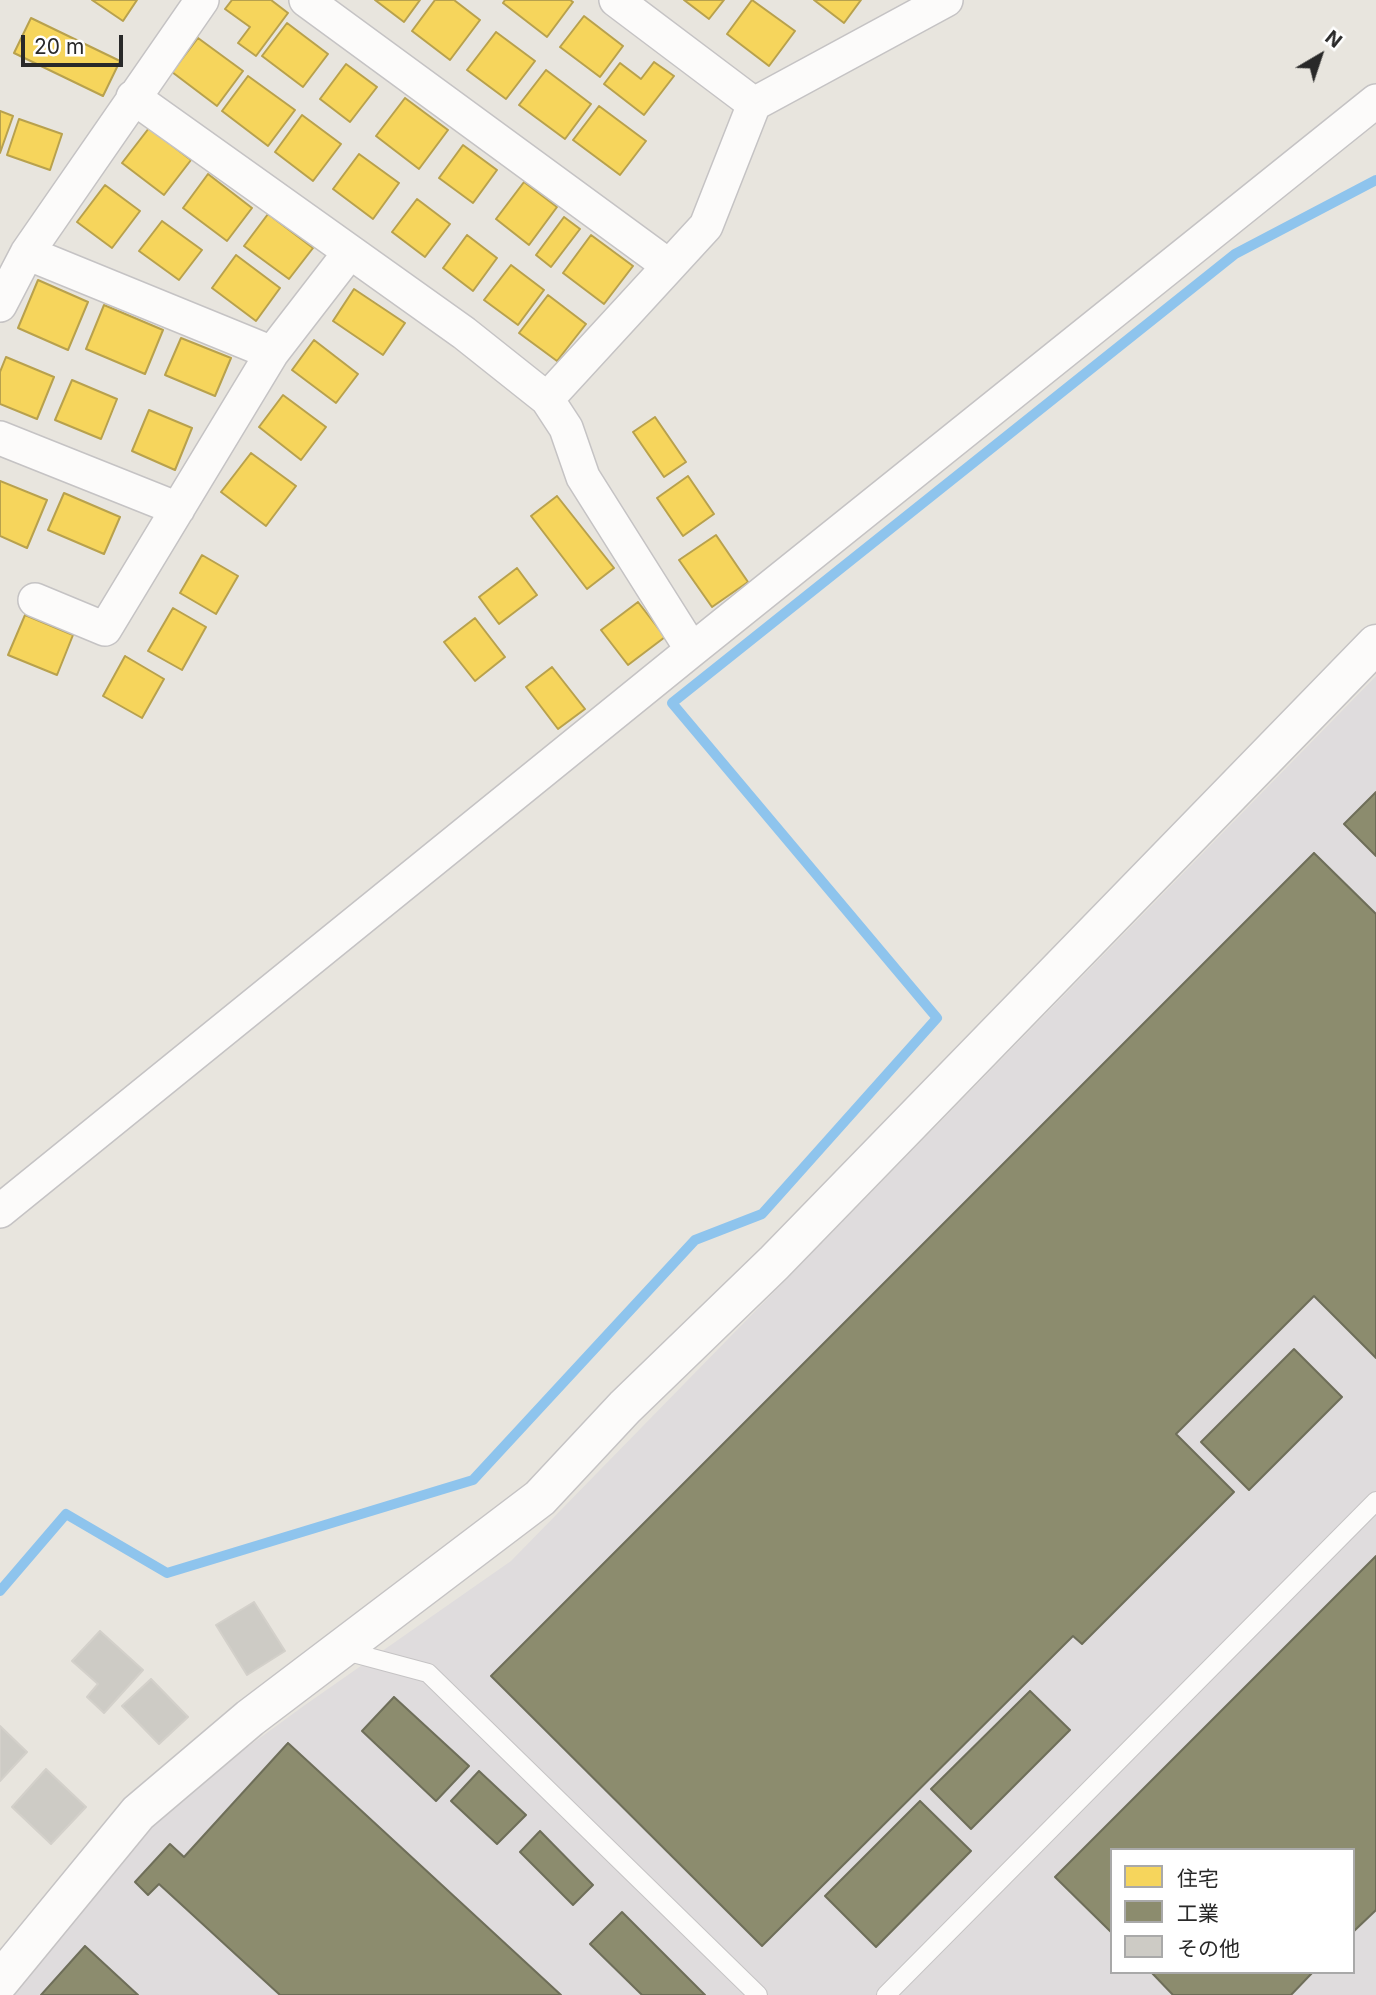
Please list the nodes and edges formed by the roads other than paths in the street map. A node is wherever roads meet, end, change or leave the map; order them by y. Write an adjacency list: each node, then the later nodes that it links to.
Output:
1 (202, 0): 5 (street)
2 (306, 0): 10 (street)
3 (616, 0): 7 (street)
4 (933, 3): 7 (street)
5 (133, 97): 8 (street); 9 (street)
6 (1376, 101): 18 (street)
7 (754, 104): 10 (street)
8 (350, 252): 12 (street); 13 (street)
9 (27, 253): 11 (street); 12 (street)
10 (669, 266): 13 (street)
11 (0, 305)
12 (272, 353): 15 (street)
13 (547, 399): 18 (street)
14 (0, 438): 15 (street)
15 (178, 509): 16 (street)
16 (35, 600)
17 (1376, 644): 21 (street)
18 (692, 650): 19 (street)
19 (0, 1211)
20 (1376, 1501): 24 (lane)
21 (341, 1650): 22 (street); 23 (lane)
22 (0, 1981)
23 (758, 1995)
24 (886, 1995)

